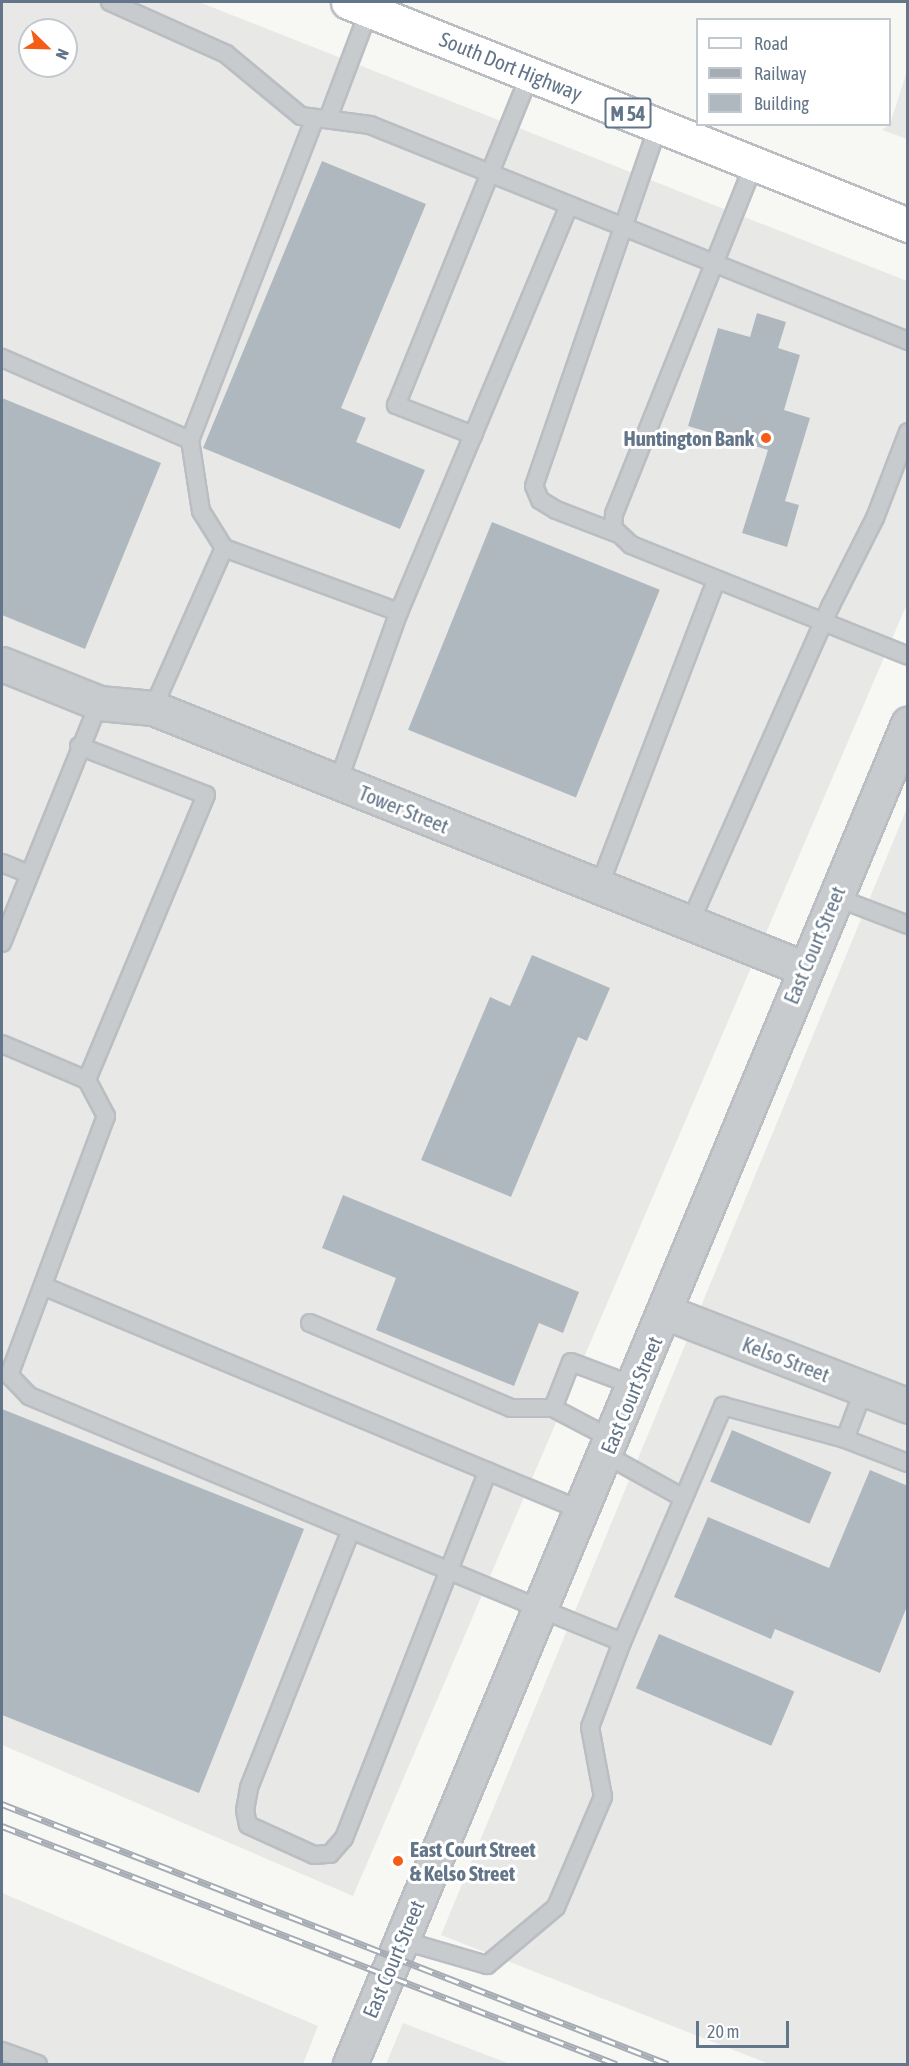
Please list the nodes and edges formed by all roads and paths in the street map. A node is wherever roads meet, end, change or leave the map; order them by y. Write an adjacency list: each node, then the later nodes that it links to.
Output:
1 (110, 2): 4 (lane)
2 (359, 6): 3 (main road, South Dort Highway / M 54); 4 (lane)
3 (530, 74): 5 (main road, South Dort Highway / M 54); 7 (lane)
4 (322, 118): 7 (lane); 16 (lane)
5 (658, 125): 6 (main road, South Dort Highway / M 54); 9 (lane)
6 (754, 164): 10 (main road, South Dort Highway / M 54); 11 (lane)
7 (490, 175): 8 (lane); 15 (lane)
8 (569, 205): 9 (lane); 15 (lane)
9 (624, 223): 11 (lane); 17 (lane)
10 (908, 225)
11 (718, 261): 12 (lane); 17 (lane)
12 (908, 341)
13 (2, 358): 16 (lane)
14 (908, 432): 21 (lane)
15 (473, 435): 20 (lane)
16 (190, 440): 18 (lane)
17 (616, 533): 19 (lane)
18 (224, 548): 20 (lane); 25 (lane)
19 (716, 580): 21 (lane); 31 (lane)
20 (399, 612): 28 (lane)
21 (823, 624): 22 (lane); 33 (lane)
22 (908, 656)
23 (2, 664): 24 (street, Tower Street)
24 (99, 703): 25 (street, Tower Street); 27 (lane)
25 (153, 708): 28 (street, Tower Street)
26 (908, 724): 32 (street, East Court Street)
27 (79, 747): 30 (lane); 38 (lane)
28 (338, 782): 31 (street, Tower Street)
29 (2, 863): 30 (lane)
30 (29, 874): 35 (lane)
31 (599, 887): 33 (street, Tower Street)
32 (835, 897): 34 (lane); 36 (street, East Court Street)
33 (690, 923): 36 (street, Tower Street)
34 (908, 925)
35 (2, 943)
36 (803, 968): 40 (street, East Court Street)
37 (2, 1044): 38 (lane)
38 (87, 1080): 39 (lane)
39 (44, 1286): 49 (lane); 52 (lane)
40 (665, 1312): 42 (street, East Court Street); 43 (street, Kelso Street)
41 (310, 1323): 45 (lane)
42 (635, 1386): 45 (lane); 47 (street, East Court Street)
43 (864, 1389): 44 (street, Kelso Street); 46 (lane)
44 (908, 1406)
45 (553, 1408): 47 (lane)
46 (845, 1439): 48 (lane); 50 (lane)
47 (609, 1447): 50 (lane); 51 (street, East Court Street)
48 (908, 1463)
49 (488, 1471): 51 (lane); 53 (lane)
50 (680, 1496): 55 (lane)
51 (583, 1511): 54 (street, East Court Street)
52 (351, 1530): 53 (lane); 53 (lane)
53 (446, 1570): 54 (lane)
54 (541, 1610): 55 (lane); 56 (street, East Court Street)
55 (622, 1642): 56 (lane)
56 (401, 1940): 59 (street, East Court Street)
57 (2, 2051): 58 (lane)
58 (38, 2064)
59 (350, 2064)

